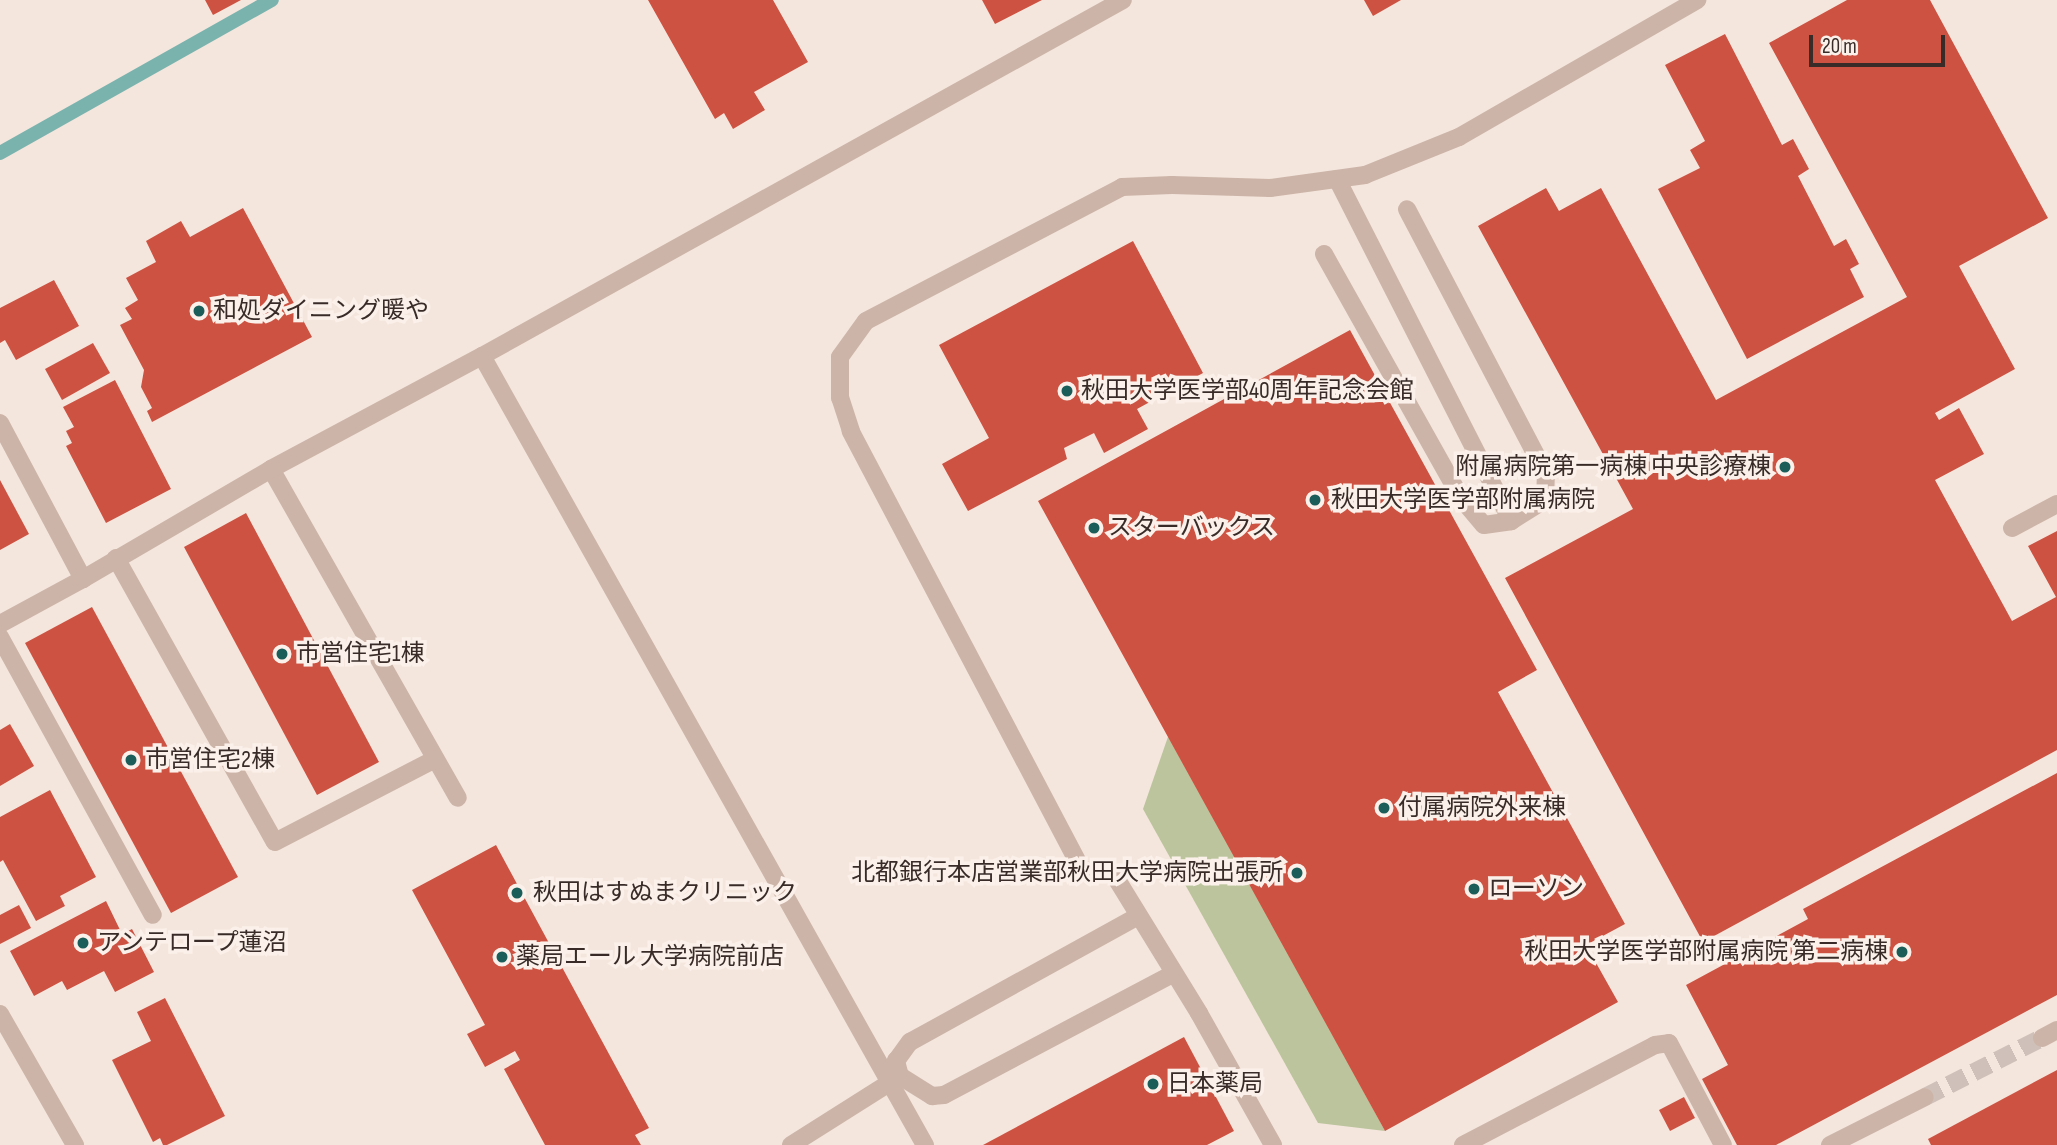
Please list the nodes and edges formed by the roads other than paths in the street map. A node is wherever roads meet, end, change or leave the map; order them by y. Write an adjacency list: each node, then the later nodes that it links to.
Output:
1 (1123, 0): 6 (street)
2 (1697, 0): 3 (street)
3 (1337, 180): 10 (street); 19 (street)
4 (1407, 209): 10 (street)
5 (1324, 254): 10 (street)
6 (482, 356): 8 (street); 22 (street)
7 (0, 423): 13 (street)
8 (271, 469): 12 (street); 16 (street)
9 (2057, 504): 11 (street)
10 (1511, 521)
11 (2012, 528)
12 (116, 558): 13 (street); 16 (street)
13 (83, 579): 14 (street)
14 (0, 624)
15 (0, 637): 18 (street)
16 (435, 759): 17 (street)
17 (458, 798)
18 (153, 915)
19 (1138, 916): 20 (street); 22 (street)
20 (1174, 973): 22 (street); 27 (street)
21 (0, 1014): 24 (street)
22 (894, 1079): 25 (street); 26 (street)
23 (1925, 1097): 30 (street)
24 (75, 1145)
25 (791, 1145)
26 (925, 1145)
27 (1273, 1145)
28 (1463, 1145): 29 (street)
29 (1723, 1145)
30 (1830, 1145)

